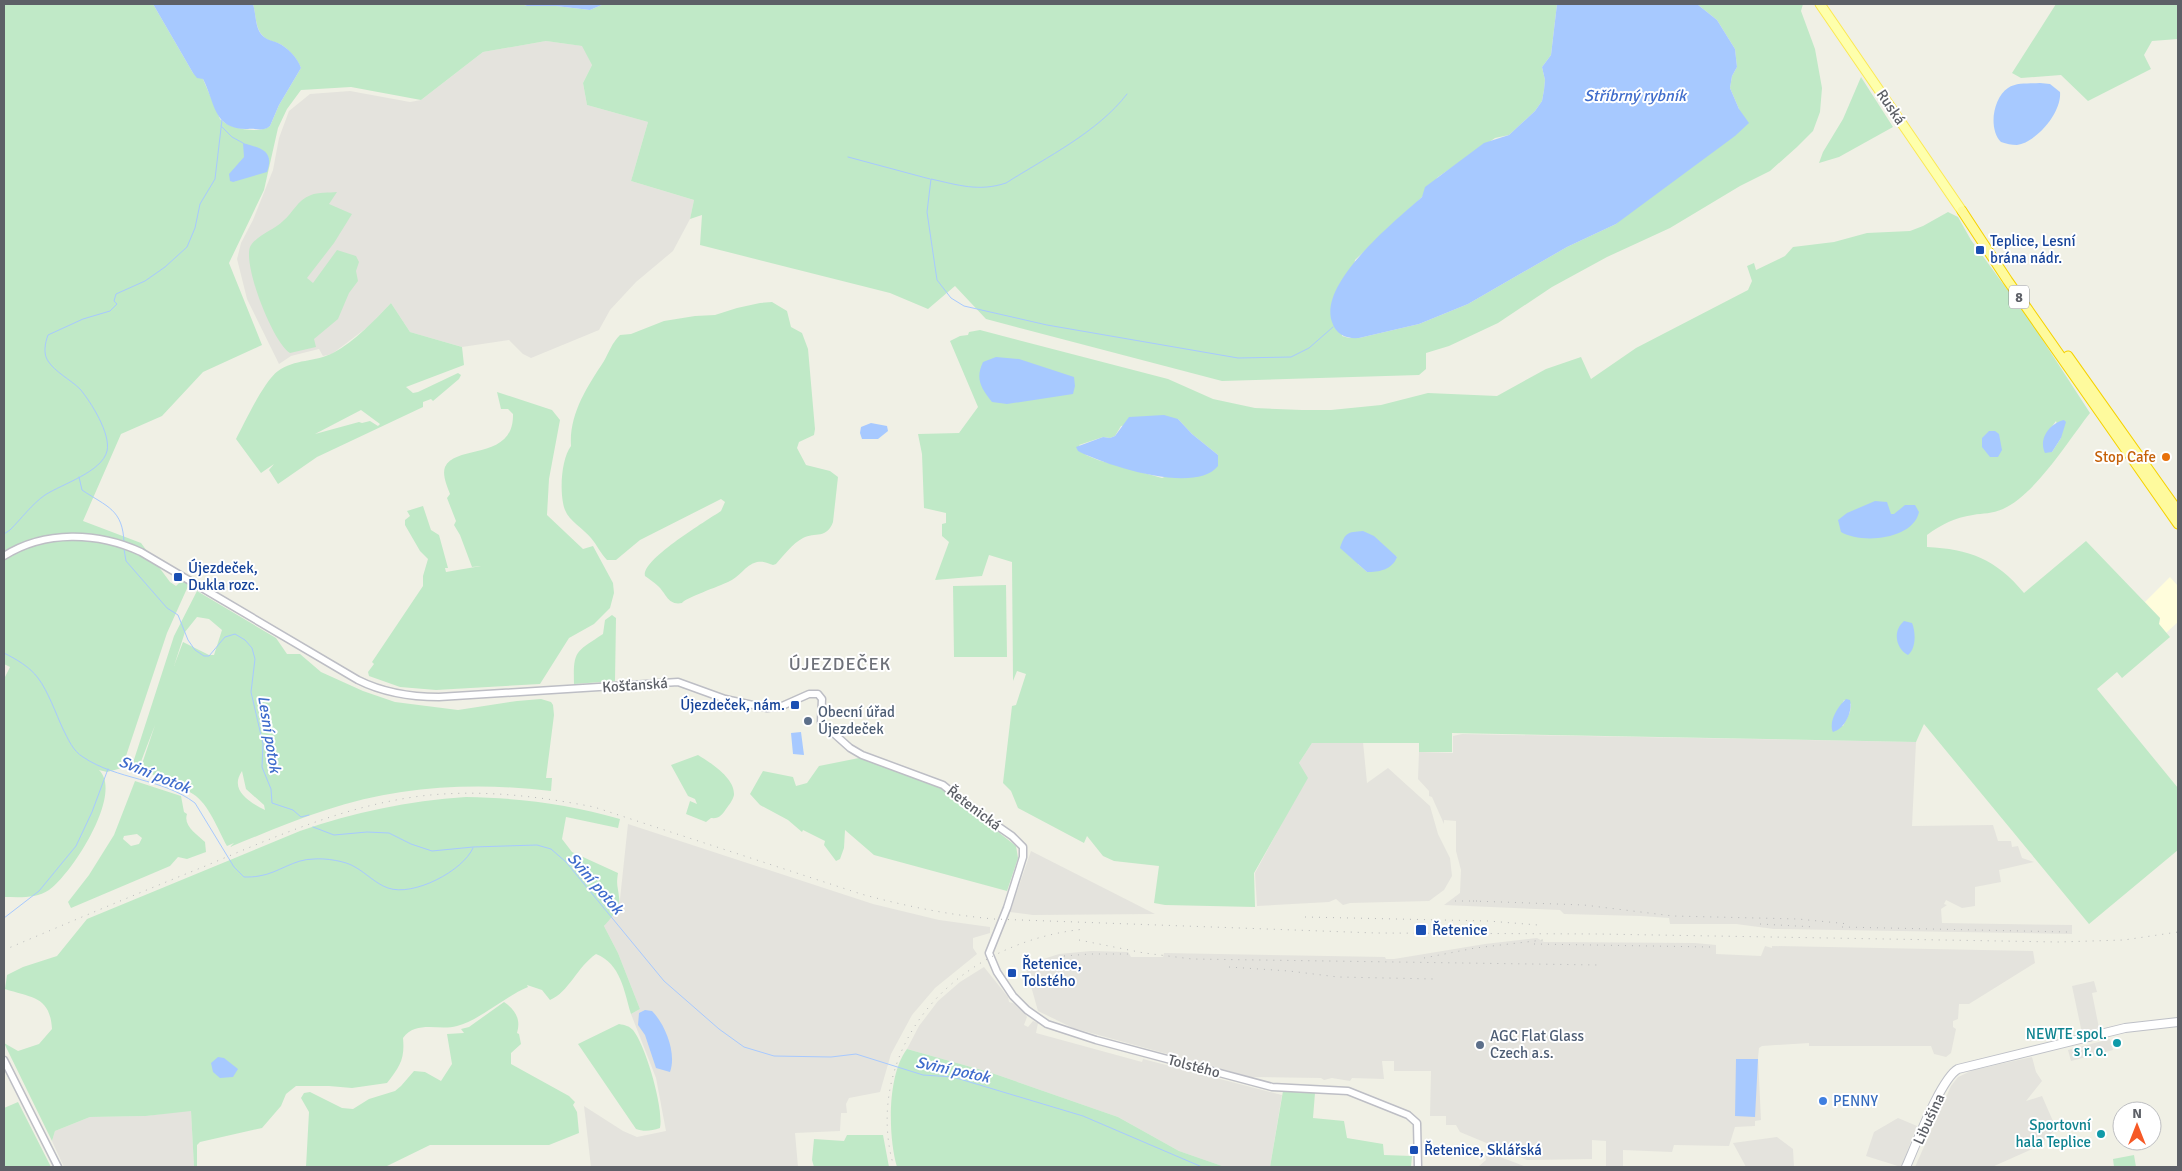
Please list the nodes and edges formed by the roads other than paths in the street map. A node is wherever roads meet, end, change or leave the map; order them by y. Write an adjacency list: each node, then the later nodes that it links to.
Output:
1 (1820, 4): 2 (main road, Ruská / 8)
2 (1962, 210): 3 (highway, 8); 4 (highway, 8)
3 (2178, 511)
4 (2178, 524)
5 (4, 556): 6 (street, Košťanská)
6 (822, 723): 7 (street, Řetenická)
7 (988, 953): 11 (street, Tolstého)
8 (2178, 1022): 12 (main road, Libušina)
9 (4, 1060): 10 (street)
10 (58, 1167)
11 (1418, 1167)
12 (1906, 1167)

